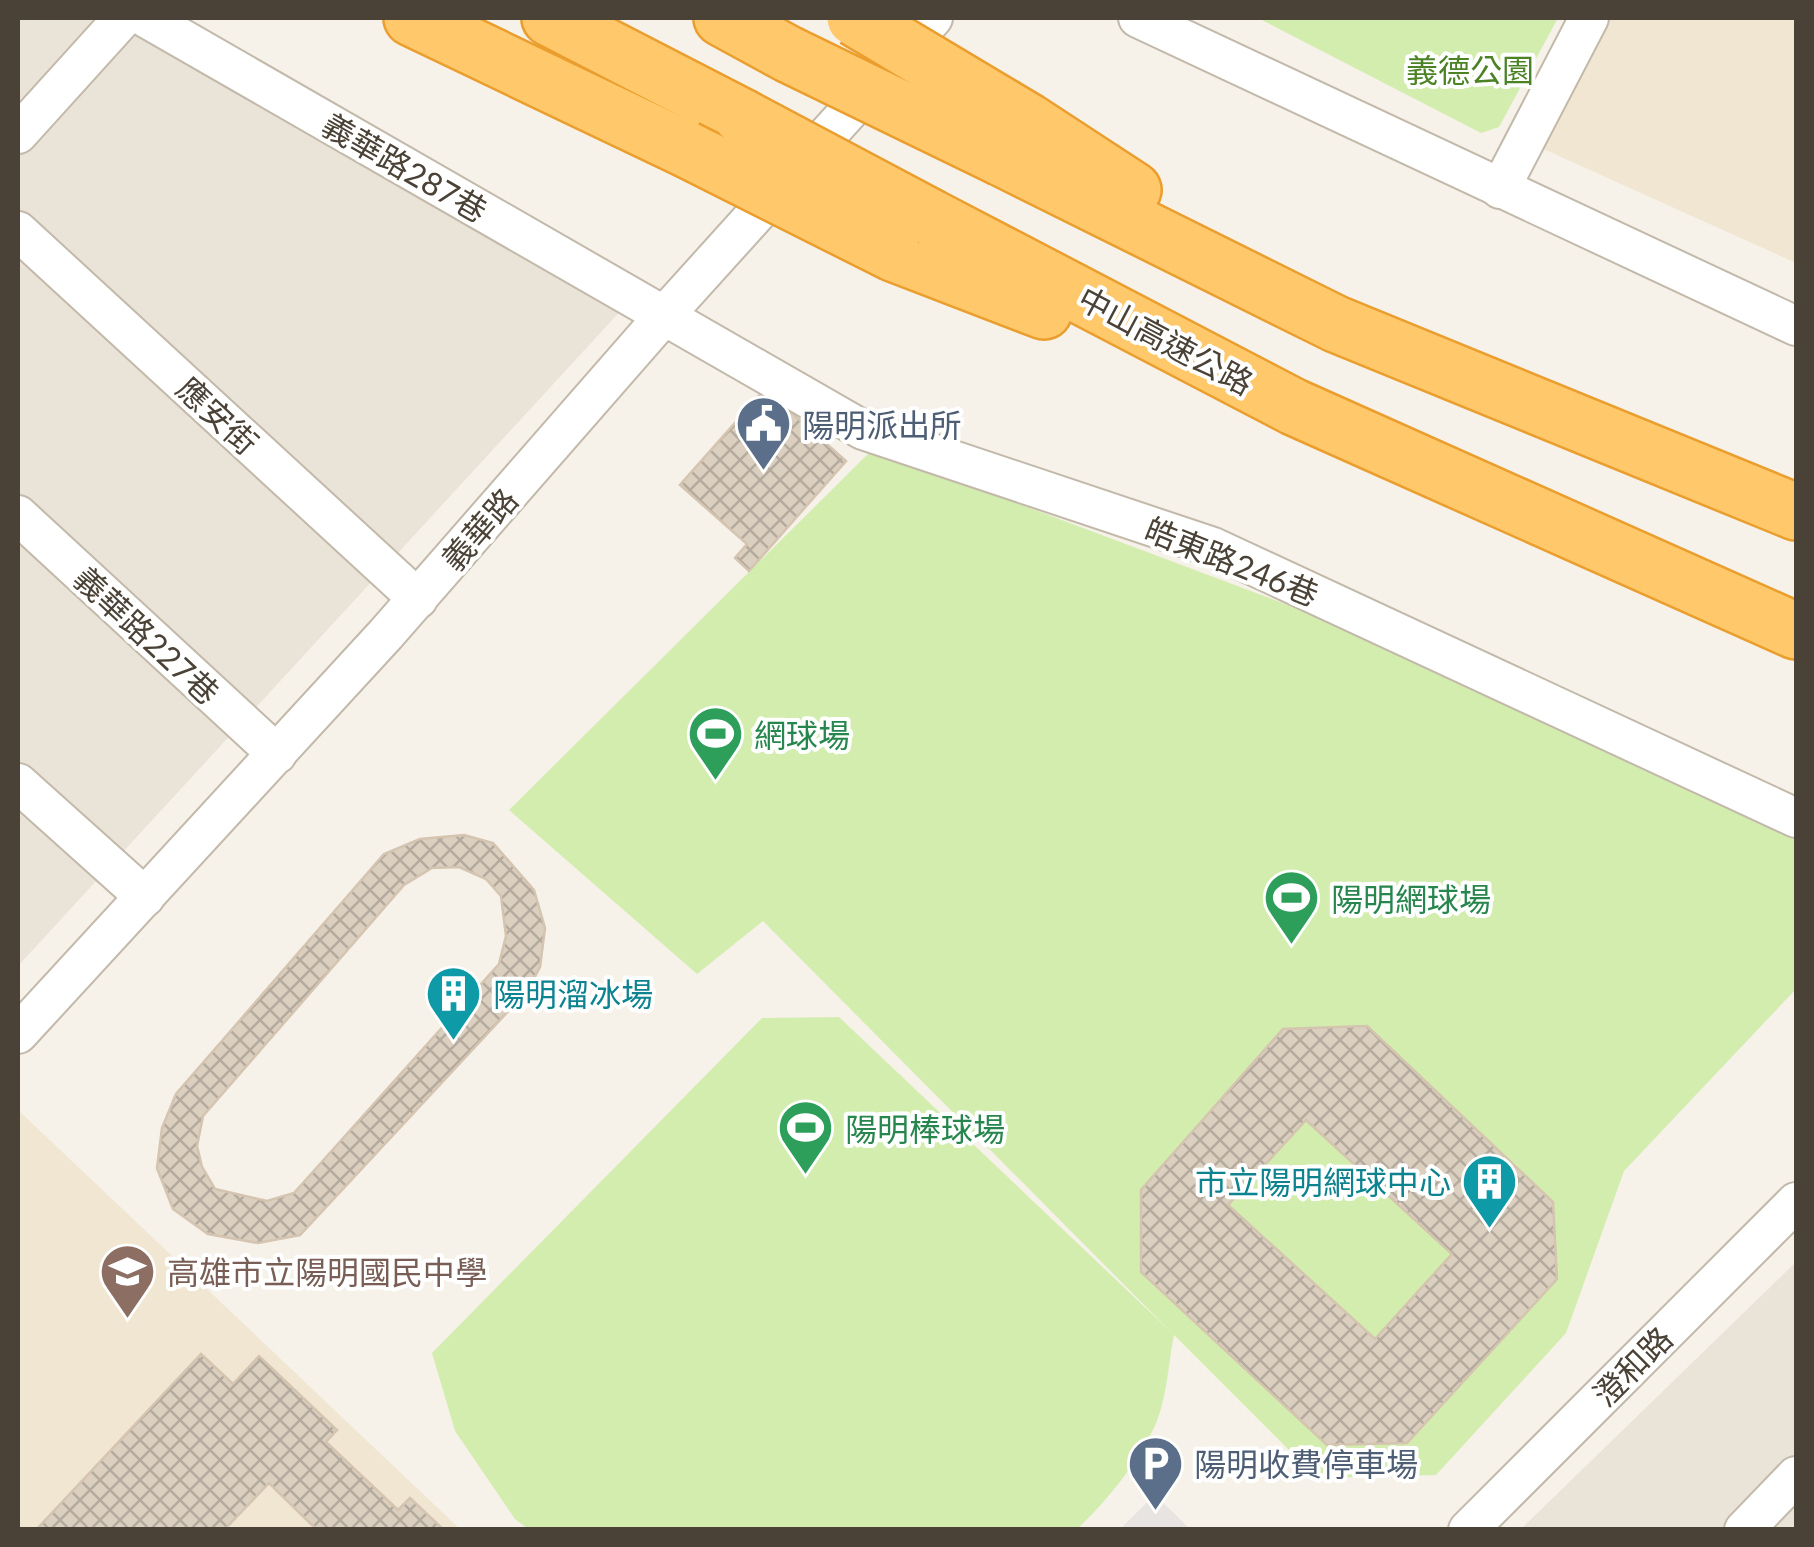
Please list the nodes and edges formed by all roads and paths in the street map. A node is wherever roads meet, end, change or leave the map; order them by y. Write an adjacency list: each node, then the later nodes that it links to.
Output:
1 (124, 18): 10 (street)
2 (146, 18): 15 (street, 義華路287巷)
3 (412, 18): 14 (highway, bridge)
4 (550, 18): 14 (highway, bridge)
5 (722, 18): 11 (highway, bridge)
6 (855, 18): 11 (highway, bridge)
7 (933, 18): 15 (street, 義華路)
8 (1138, 18): 12 (street)
9 (1589, 18): 12 (street)
10 (18, 134)
11 (1015, 140): 17 (highway)
12 (1500, 189): 16 (street)
13 (18, 231): 19 (street, 應安街)
14 (912, 235): 20 (highway, 中山高速公路)
15 (663, 316): 19 (street, 義華路); 23 (street, 皓東路246巷)
16 (1796, 326)
17 (1796, 512)
18 (18, 515): 21 (street, 義華路227巷)
19 (418, 599): 21 (street, 義華路)
20 (1796, 631)
21 (278, 754): 24 (street, 義華路)
22 (18, 782): 24 (street)
23 (1796, 818)
24 (145, 896): 25 (street, 義華路)
25 (18, 1034)
26 (1796, 1202): 28 (street, 澄和路)
27 (1796, 1476): 29 (street)
28 (1468, 1530)
29 (1744, 1530)

